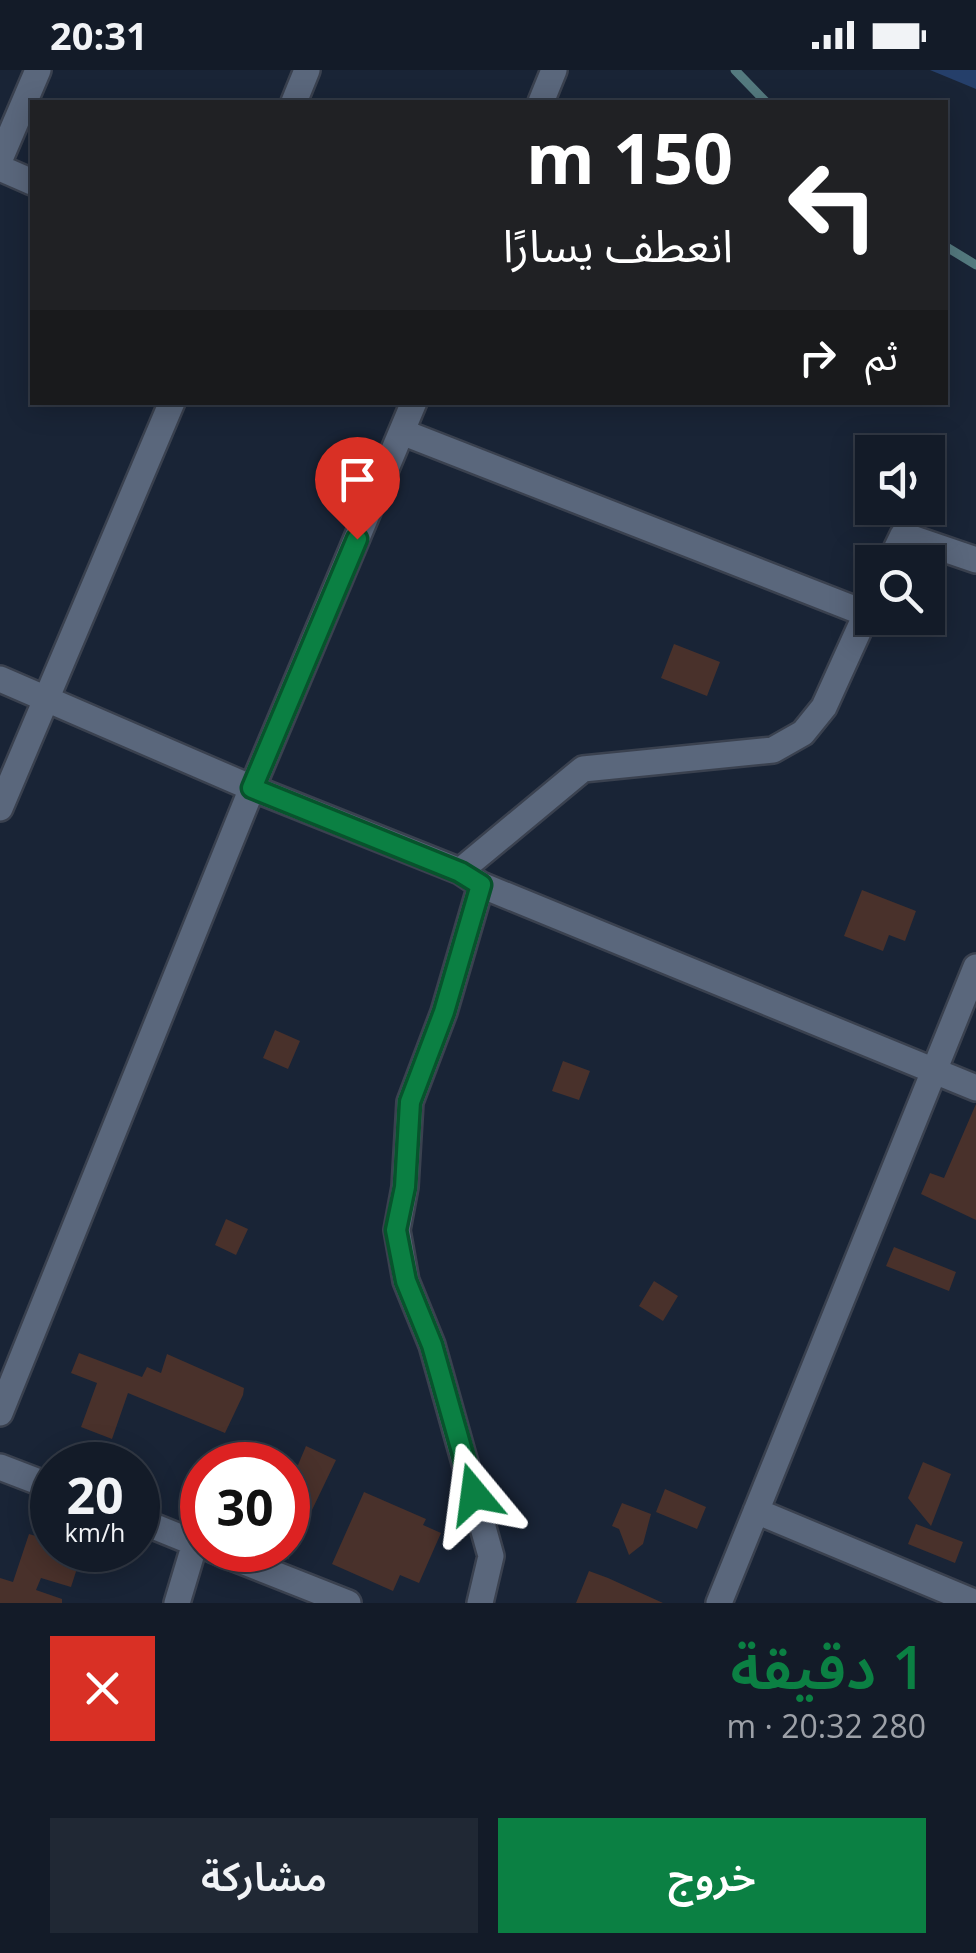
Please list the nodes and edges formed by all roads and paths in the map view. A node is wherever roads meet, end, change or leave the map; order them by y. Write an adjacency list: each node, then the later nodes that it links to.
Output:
1 (38, 70): 6 (street)
2 (307, 70): 4 (street)
3 (554, 70): 5 (street)
4 (295, 100)
5 (541, 100)
6 (0, 159)
7 (0, 168): 8 (street)
8 (30, 181)
9 (171, 405): 19 (street)
10 (413, 405): 11 (street)
11 (402, 432): 16 (street); 20 (street)
12 (898, 545): 13 (street)
13 (932, 545)
14 (945, 549): 15 (street)
15 (976, 560)
16 (855, 601)
17 (857, 635): 22 (street)
18 (0, 679): 19 (street)
19 (48, 699): 20 (street); 21 (street)
20 (252, 788): 22 (street); 26 (street)
21 (0, 808)
22 (470, 878): 24 (street); 34 (street)
23 (976, 966): 24 (street)
24 (934, 1070): 25 (street); 29 (street)
25 (976, 1088)
26 (0, 1413)
27 (0, 1467): 28 (street)
28 (30, 1479)
29 (756, 1511): 35 (street); 36 (street)
30 (192, 1572): 32 (street)
31 (270, 1572): 33 (street)
32 (177, 1603)
33 (348, 1603)
34 (480, 1603)
35 (719, 1603)
36 (976, 1603)

